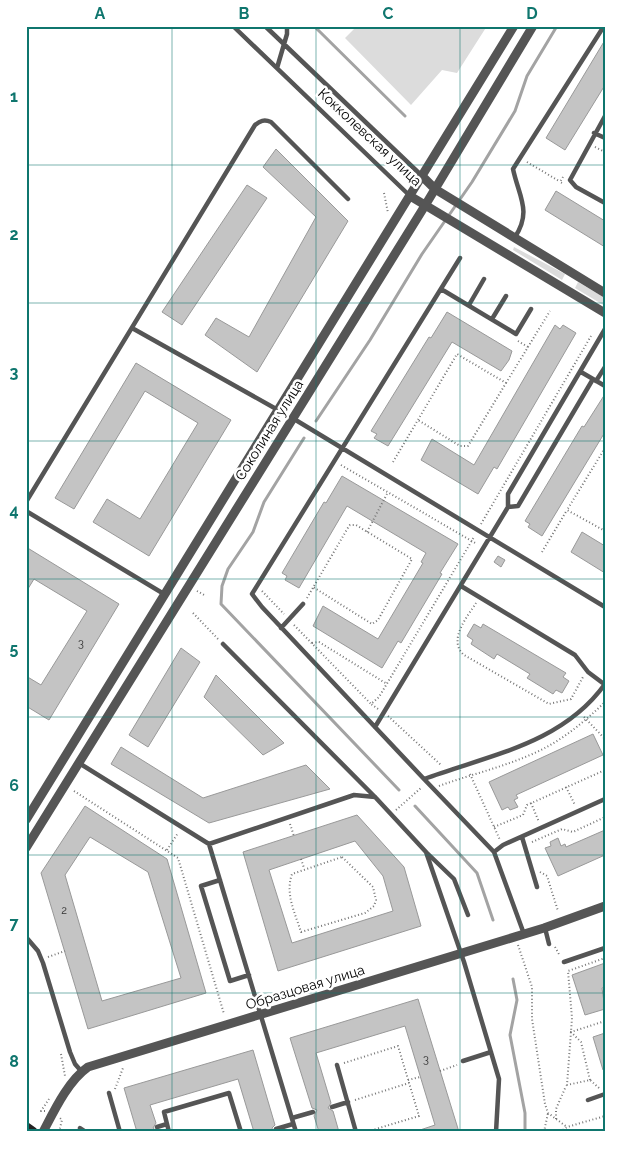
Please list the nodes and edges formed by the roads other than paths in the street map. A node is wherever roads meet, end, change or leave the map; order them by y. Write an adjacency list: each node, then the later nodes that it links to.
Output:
1 (233, 26): 8 (lane, Кокколевская улица)
2 (265, 26): 7 (lane, Кокколевская улица)
3 (288, 26): 7 (lane)
4 (514, 26): 12 (street, Соколиная улица)
5 (533, 26): 13 (street, Соколиная улица)
6 (604, 26): 18 (lane)
7 (284, 45): 8 (lane); 12 (lane, Кокколевская улица)
8 (277, 68): 14 (lane, Кокколевская улица)
9 (605, 116): 10 (lane)
10 (594, 132): 11 (lane); 16 (lane)
11 (605, 138)
12 (422, 176): 13 (street, Кокколевская улица); 14 (street, Соколиная улица)
13 (434, 188): 17 (street, Соколиная улица); 18 (street, Кокколевская улица)
14 (410, 196): 17 (street, Кокколевская улица); 36 (street, Соколиная улица)
15 (348, 199): 30 (lane)
16 (605, 203)
17 (426, 204): 23 (street, Кокколевская улица); 37 (street, Соколиная улица)
18 (515, 238): 20 (street, Кокколевская улица)
19 (460, 258): 22 (lane)
20 (573, 274): 23 (street); 24 (street, Кокколевская улица)
21 (484, 279): 26 (lane)
22 (441, 289): 26 (lane); 38 (lane)
23 (565, 289): 28 (street, Кокколевская улица)
24 (605, 293)
25 (506, 296): 29 (lane)
26 (469, 305): 29 (lane)
27 (531, 310): 29 (lane)
28 (605, 313)
29 (492, 319)
30 (132, 328): 36 (lane); 39 (lane)
31 (605, 329): 33 (lane)
32 (605, 367): 34 (lane)
33 (581, 372): 34 (lane); 40 (lane)
34 (595, 380): 35 (lane); 40 (lane)
35 (605, 386)
36 (279, 410): 37 (street); 44 (street, Соколиная улица)
37 (292, 418): 38 (lane); 52 (street, Соколиная улица)
38 (342, 447): 42 (lane); 47 (lane)
39 (26, 502)
40 (508, 507): 42 (lane)
41 (26, 511): 44 (lane)
42 (490, 537): 43 (lane); 46 (lane)
43 (461, 586): 49 (lane); 50 (lane)
44 (166, 595): 51 (street, Соколиная улица)
45 (303, 604): 47 (lane)
46 (605, 606)
47 (281, 628): 50 (lane)
48 (223, 644): 54 (lane)
49 (605, 684): 53 (lane)
50 (375, 727): 53 (lane)
51 (67, 755): 52 (street); 56 (street, Соколиная улица)
52 (79, 763): 58 (lane); 59 (street, Соколиная улица)
53 (426, 780): 61 (lane)
54 (376, 798): 58 (lane); 60 (lane)
55 (605, 799): 57 (lane)
56 (26, 820)
57 (522, 837): 61 (lane); 63 (lane)
58 (209, 844): 62 (lane)
59 (26, 848)
60 (426, 852): 65 (lane); 71 (lane)
61 (494, 852): 67 (lane)
62 (220, 880): 73 (lane); 73 (lane)
63 (537, 887)
64 (605, 906): 66 (street, Образцовая улица)
65 (468, 915)
66 (544, 928): 67 (street, Образцовая улица); 69 (lane)
67 (524, 934): 71 (street, Образцовая улица)
68 (26, 937): 78 (lane)
69 (549, 944)
70 (605, 948): 72 (lane)
71 (460, 953): 74 (street, Образцовая улица); 75 (lane)
72 (564, 962)
73 (249, 975): 74 (lane)
74 (261, 1015): 78 (street, Образцовая улица); 85 (lane)
75 (491, 1052): 76 (lane); 99 (lane)
76 (463, 1062)
77 (337, 1065): 82 (lane)
78 (82, 1072): 92 (street)
79 (109, 1093): 94 (lane)
80 (605, 1094): 81 (lane)
81 (588, 1100)
82 (348, 1102): 83 (lane); 98 (lane)
83 (332, 1106)
84 (313, 1112): 85 (lane)
85 (292, 1121): 90 (lane); 97 (lane)
86 (167, 1124): 89 (lane); 95 (lane); 96 (lane)
87 (26, 1128): 91 (street)
88 (80, 1128): 93 (lane)
89 (157, 1128)
90 (276, 1129)
91 (33, 1132)
92 (43, 1132)
93 (86, 1132)
94 (120, 1132)
95 (170, 1132)
96 (241, 1132)
97 (296, 1132)
98 (356, 1132)
99 (496, 1132)

